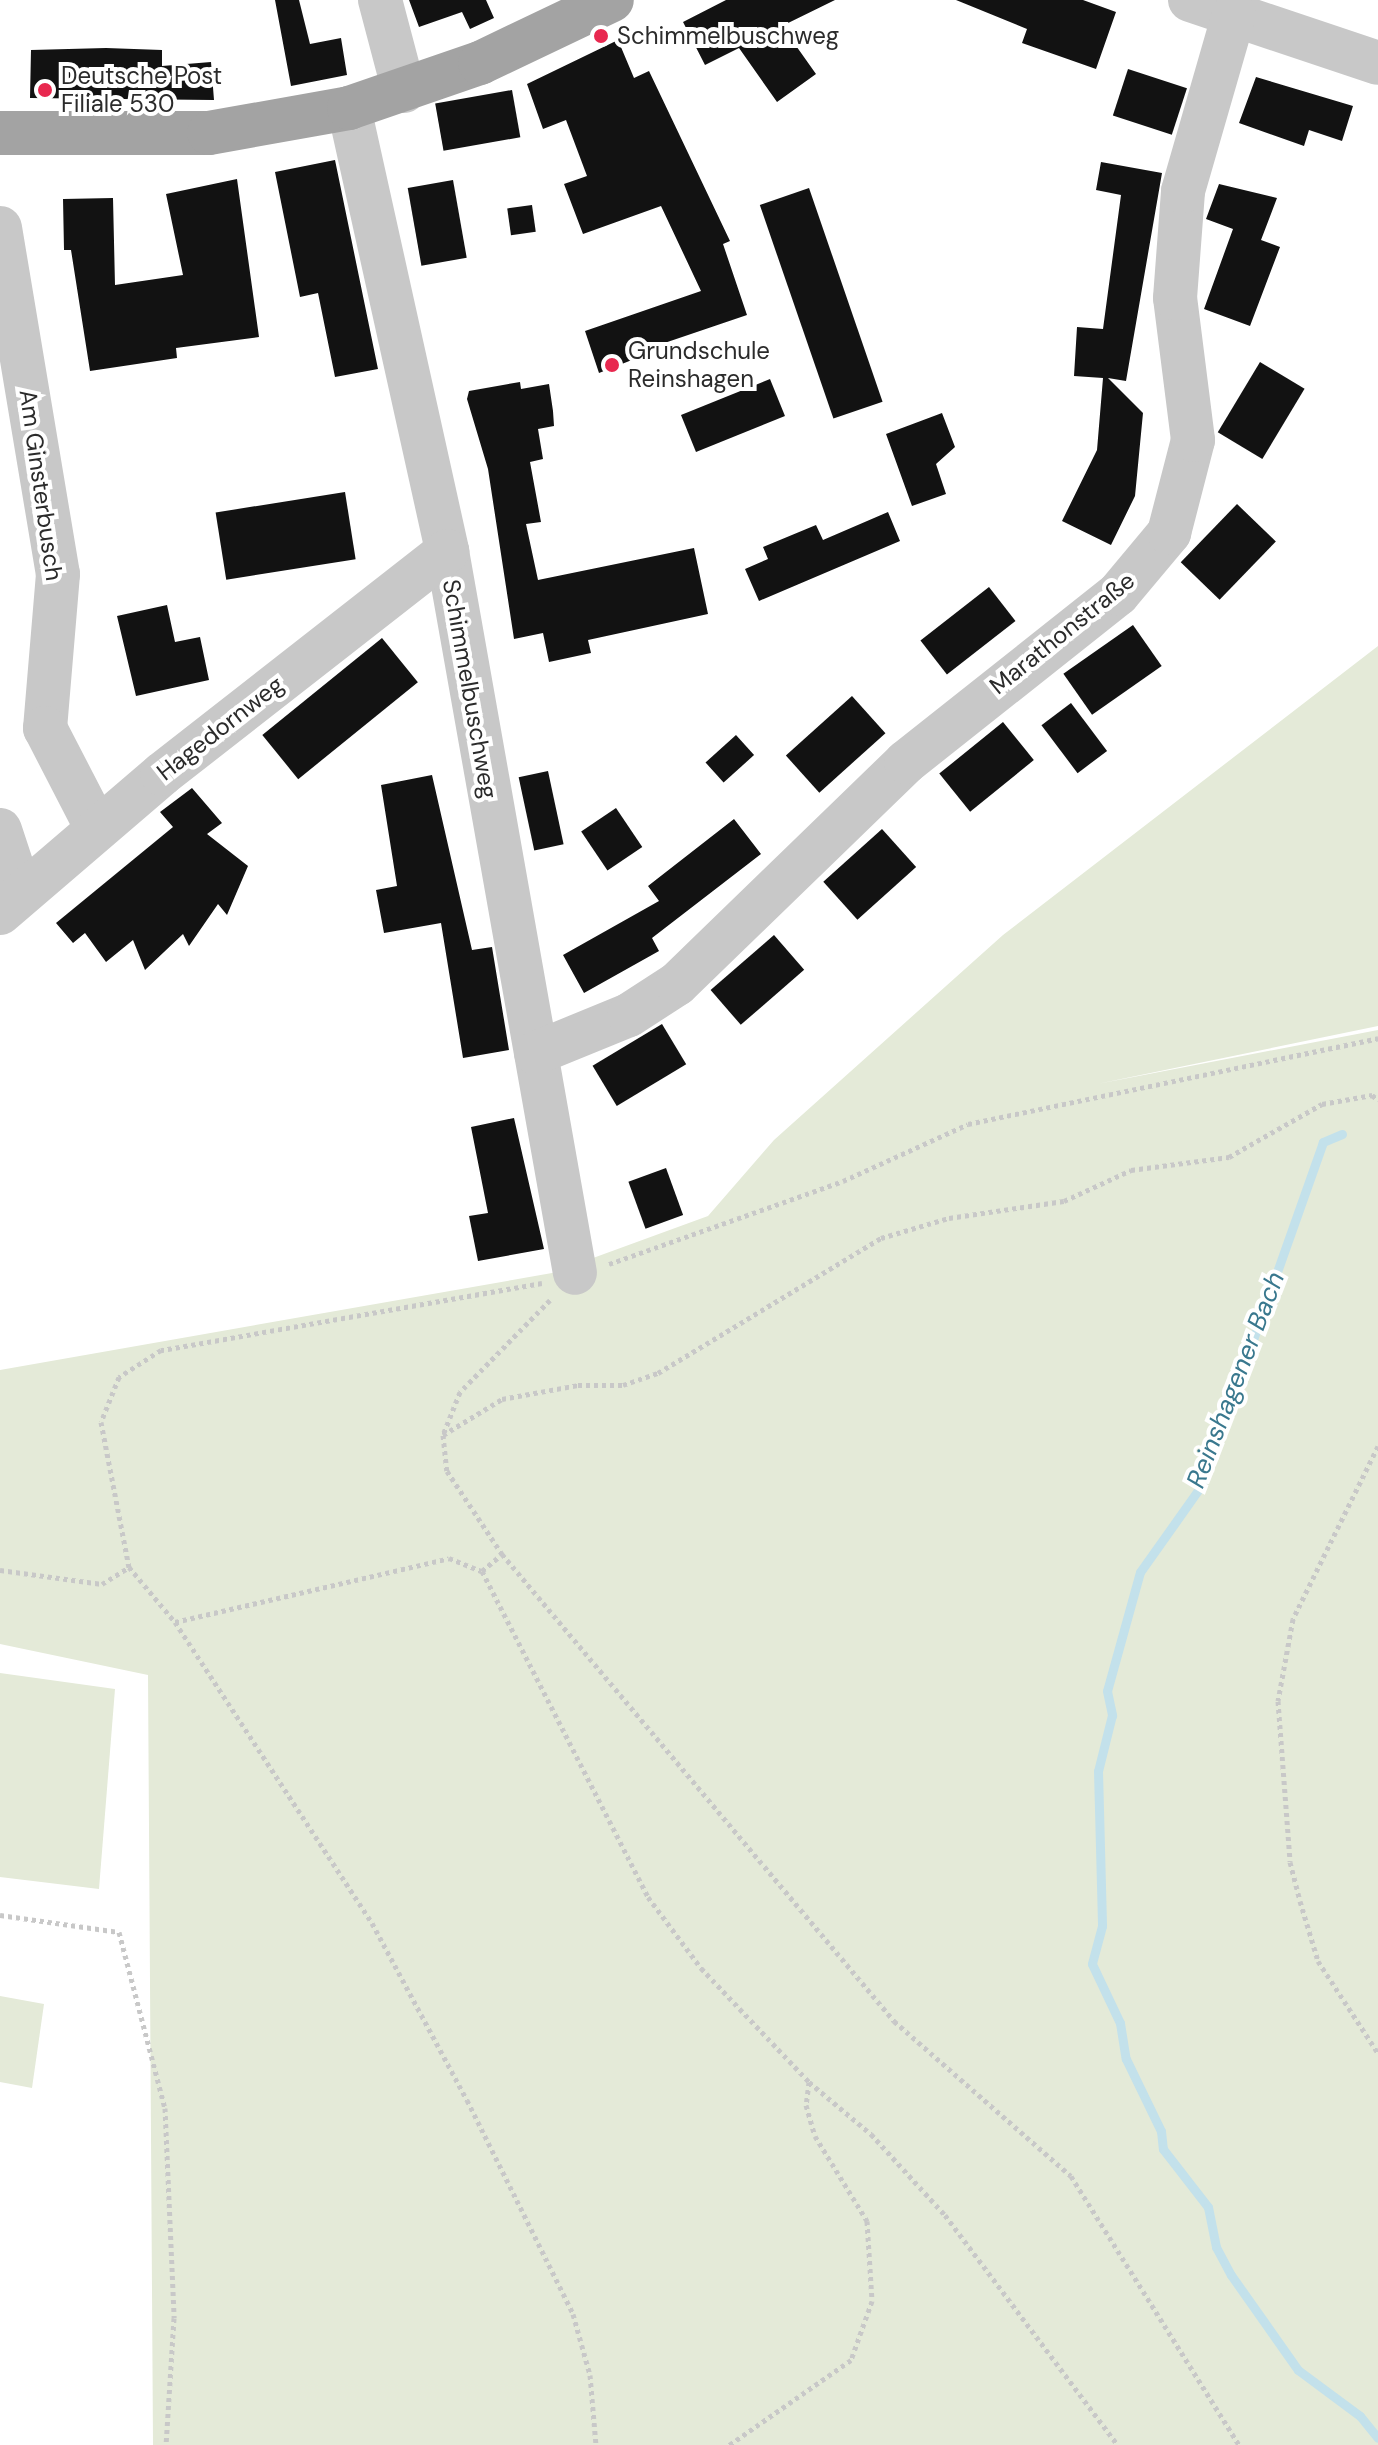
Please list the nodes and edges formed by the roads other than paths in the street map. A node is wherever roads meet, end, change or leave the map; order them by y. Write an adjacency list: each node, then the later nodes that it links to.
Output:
1 (380, 0): 6 (street)
2 (612, 0): 6 (main road)
3 (1190, 0): 4 (street)
4 (1234, 14): 5 (street); 14 (street, Marathonstraße)
5 (1378, 63)
6 (404, 91): 7 (main road)
7 (349, 108): 8 (main road); 10 (street, Schimmelbuschweg)
8 (0, 133)
9 (0, 228): 11 (street, Am Ginsterbusch)
10 (447, 551): 11 (street, Hagedornweg); 14 (street, Schimmelbuschweg)
11 (96, 827): 13 (street, Hagedornweg)
12 (0, 830): 13 (street)
13 (10, 903)
14 (536, 1053): 15 (street, Schimmelbuschweg)
15 (575, 1273)

